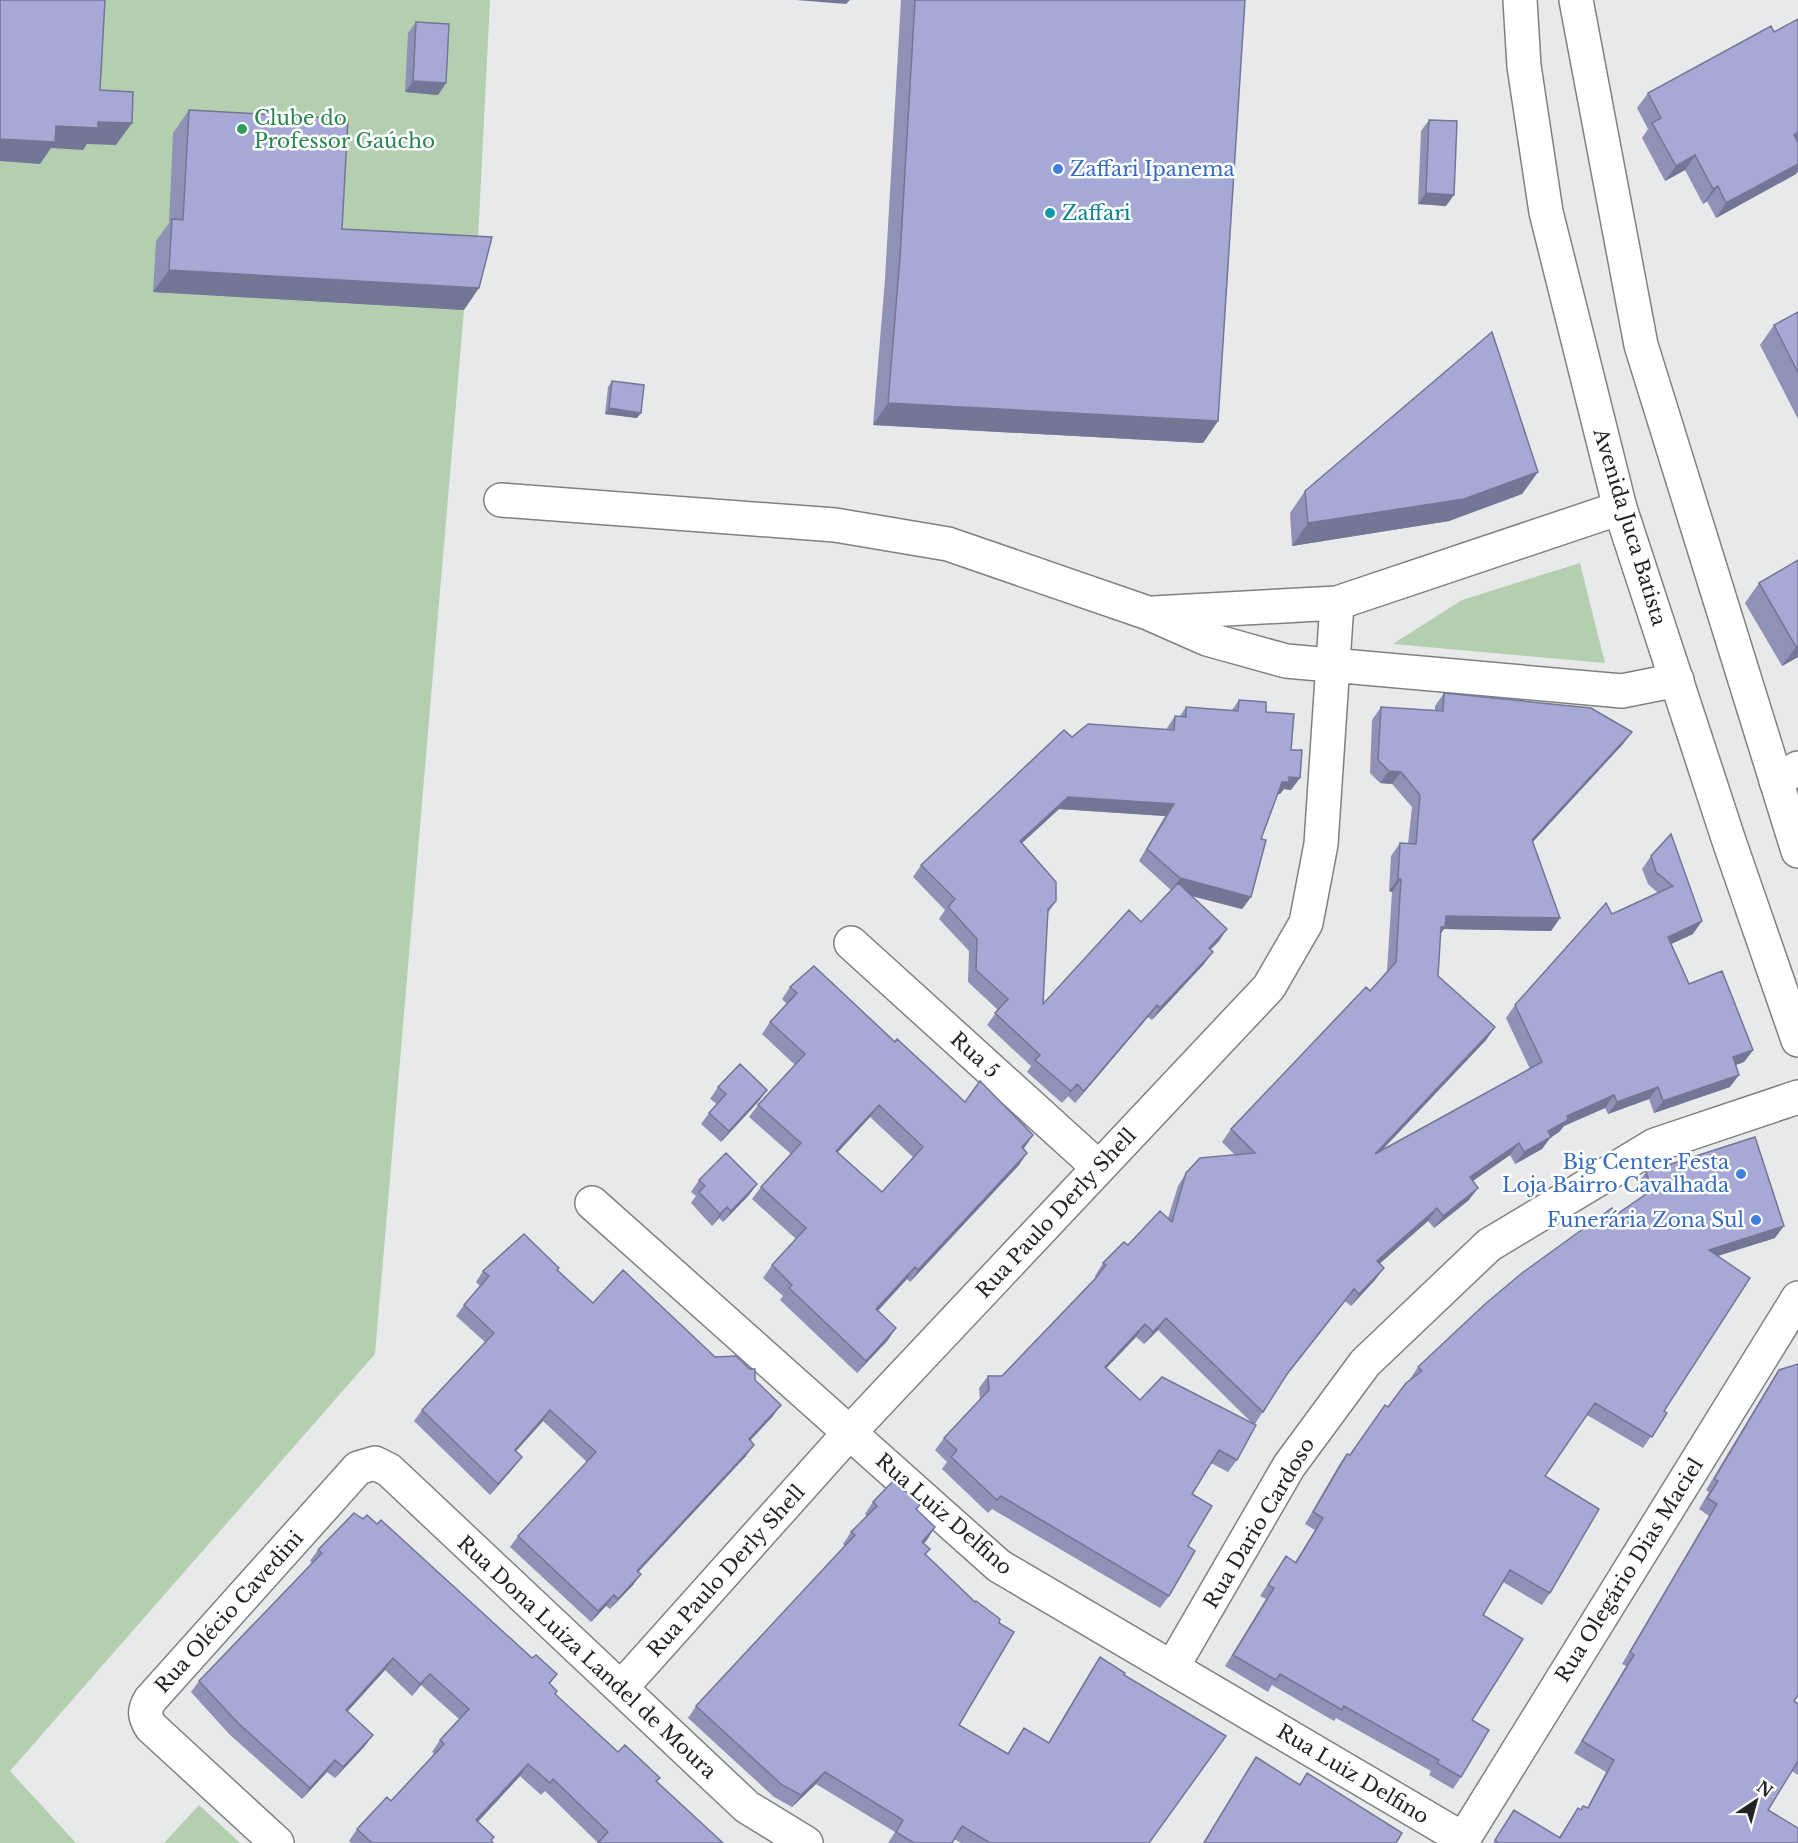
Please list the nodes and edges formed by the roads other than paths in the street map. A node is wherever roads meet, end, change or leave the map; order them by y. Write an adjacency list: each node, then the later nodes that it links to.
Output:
1 (1520, 0): 4 (street, Avenida Juca Batista)
2 (1576, 0): 9 (street)
3 (501, 501): 6 (street)
4 (1620, 508): 5 (street); 8 (street, Avenida Juca Batista)
5 (1337, 603): 6 (street); 7 (street, Rua Paulo Derly Shell)
6 (1148, 613): 7 (street)
7 (1334, 666): 8 (street); 14 (street, Rua Paulo Derly Shell)
8 (1677, 680): 12 (street, Avenida Juca Batista)
9 (1787, 775): 10 (street)
10 (1798, 851)
11 (851, 943): 14 (street, Rua 5)
12 (1798, 1040)
13 (1798, 1096): 19 (street, Rua Dario Cardoso)
14 (1098, 1167): 17 (street, Rua Paulo Derly Shell)
15 (592, 1203): 17 (street, Rua Luiz Delfino)
16 (1798, 1298): 21 (street, Rua Olegário Dias Maciel)
17 (850, 1432): 19 (street, Rua Luiz Delfino); 20 (street, Rua Paulo Derly Shell)
18 (375, 1463): 20 (street, Rua Dona Luiza Landel de Moura); 22 (street, Rua Olécio Cavedini)
19 (1172, 1668): 21 (street, Rua Luiz Delfino)
20 (621, 1688): 23 (street, Rua Dona Luiza Landel de Moura)
21 (1462, 1841)
22 (277, 1843)
23 (806, 1843)

